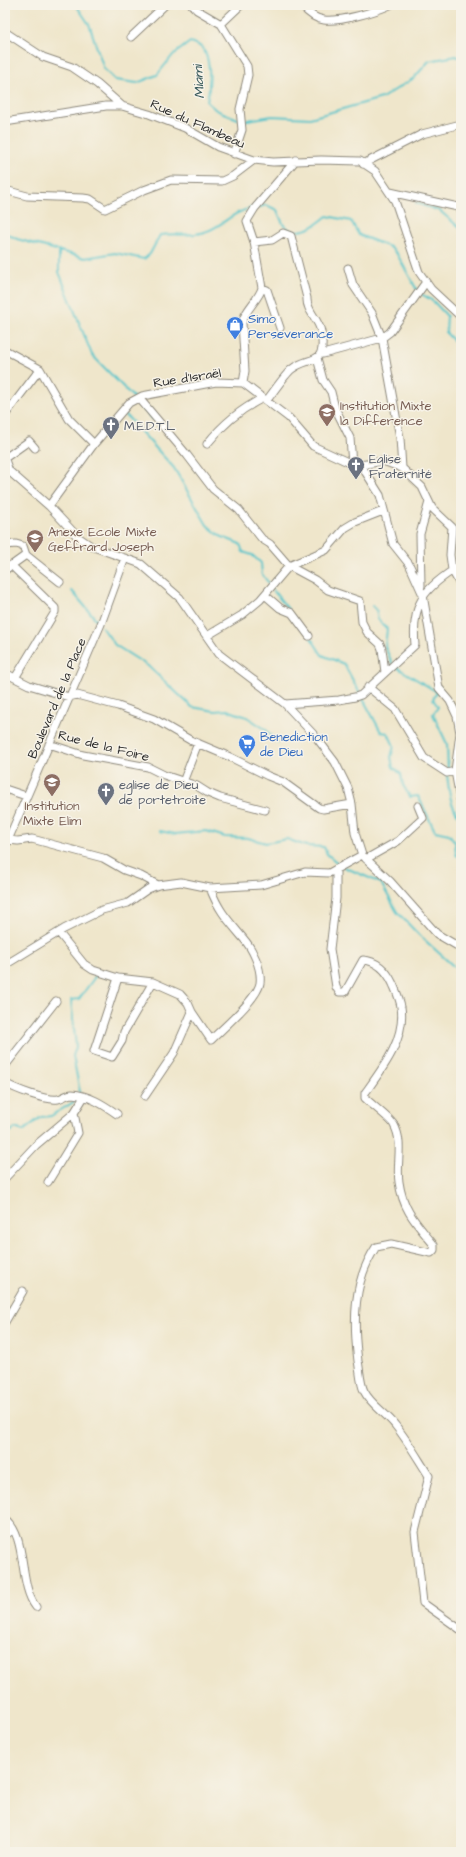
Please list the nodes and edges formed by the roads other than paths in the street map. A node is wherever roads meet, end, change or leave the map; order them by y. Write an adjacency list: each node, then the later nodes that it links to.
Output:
1 (166, 5): 8 (street)
2 (192, 5): 6 (street)
3 (241, 5): 6 (street)
4 (301, 5): 5 (street)
5 (390, 5)
6 (222, 24): 12 (street)
7 (5, 32): 9 (street)
8 (130, 37)
9 (122, 106): 10 (street, Rue du Flambeau); 12 (street, Rue du Flambeau)
10 (5, 122)
11 (461, 124): 15 (street)
12 (234, 154): 13 (street, Rue du Flambeau)
13 (254, 160): 14 (street, Rue du Flambeau); 16 (street)
14 (296, 160): 15 (street, Rue du Flambeau); 19 (street)
15 (363, 164): 17 (street, Rue du Flambeau)
16 (5, 190)
17 (390, 192): 18 (street); 21 (street, Rue du Flambeau)
18 (461, 206)
19 (254, 242): 22 (street); 27 (street)
20 (348, 268): 25 (street)
21 (426, 282): 23 (street, Rue du Flambeau); 25 (street)
22 (262, 288): 24 (street); 29 (street)
23 (461, 317)
24 (280, 328)
25 (382, 338): 27 (street); 39 (street)
26 (5, 350): 28 (street)
27 (319, 355): 31 (street); 37 (street)
28 (40, 369): 32 (street); 33 (street)
29 (243, 383): 30 (street, Rue d'Israël); 31 (street)
30 (139, 398): 33 (street, Rue d'Israël); 47 (street)
31 (265, 399): 34 (street); 37 (street)
32 (5, 415)
33 (94, 444): 41 (street, Rue d'Israël)
34 (207, 444)
35 (35, 448): 36 (street)
36 (5, 462): 41 (street)
37 (352, 464): 38 (street)
38 (361, 466): 39 (street); 42 (street)
39 (402, 468): 40 (street)
40 (430, 502): 49 (street); 52 (street)
41 (49, 506): 45 (street)
42 (383, 511): 47 (street); 52 (street)
43 (5, 545): 44 (street)
44 (26, 555): 48 (street); 50 (street)
45 (125, 558): 54 (street); 60 (street, Boulevard de la Place)
46 (461, 565): 49 (street)
47 (289, 566): 53 (street); 56 (street)
48 (8, 568): 58 (street)
49 (452, 570): 51 (street); 52 (street)
50 (60, 582)
51 (461, 586)
52 (422, 593): 56 (street); 64 (street)
53 (265, 595): 54 (street); 55 (street)
54 (207, 636): 61 (street)
55 (309, 636)
56 (384, 672): 59 (street)
57 (5, 673): 58 (street)
58 (15, 678): 60 (street)
59 (368, 687): 61 (street); 64 (street)
60 (69, 697): 62 (street); 63 (street, Boulevard de la Place)
61 (285, 704): 68 (street)
62 (198, 743): 65 (street); 68 (street)
63 (49, 744): 65 (street, Rue de la Foire); 67 (street, Boulevard de la Place)
64 (455, 771): 69 (street)
65 (183, 782): 71 (street, Rue de la Foire)
66 (5, 789): 67 (street)
67 (26, 796): 72 (street, Boulevard de la Place)
68 (352, 804): 73 (street)
69 (461, 804)
70 (418, 806): 73 (street)
71 (265, 810)
72 (7, 843): 75 (street)
73 (364, 857): 74 (street); 78 (street)
74 (336, 869): 76 (street); 98 (street)
75 (158, 885): 76 (street); 77 (street)
76 (210, 888): 83 (street)
77 (59, 933): 79 (street); 80 (street)
78 (461, 948)
79 (5, 965)
80 (118, 978): 81 (street); 81 (street)
81 (153, 982): 83 (street)
82 (56, 1001): 84 (street)
83 (192, 1012): 86 (street)
84 (5, 1066)
85 (5, 1083): 87 (street)
86 (145, 1096)
87 (84, 1097): 88 (street); 89 (street)
88 (74, 1113): 90 (street); 91 (street)
89 (117, 1114)
90 (5, 1178)
91 (48, 1182)
92 (23, 1291): 93 (street)
93 (5, 1322)
94 (5, 1519): 95 (street)
95 (13, 1530): 96 (street); 97 (street)
96 (5, 1534)
97 (36, 1607)
98 (461, 1630)

